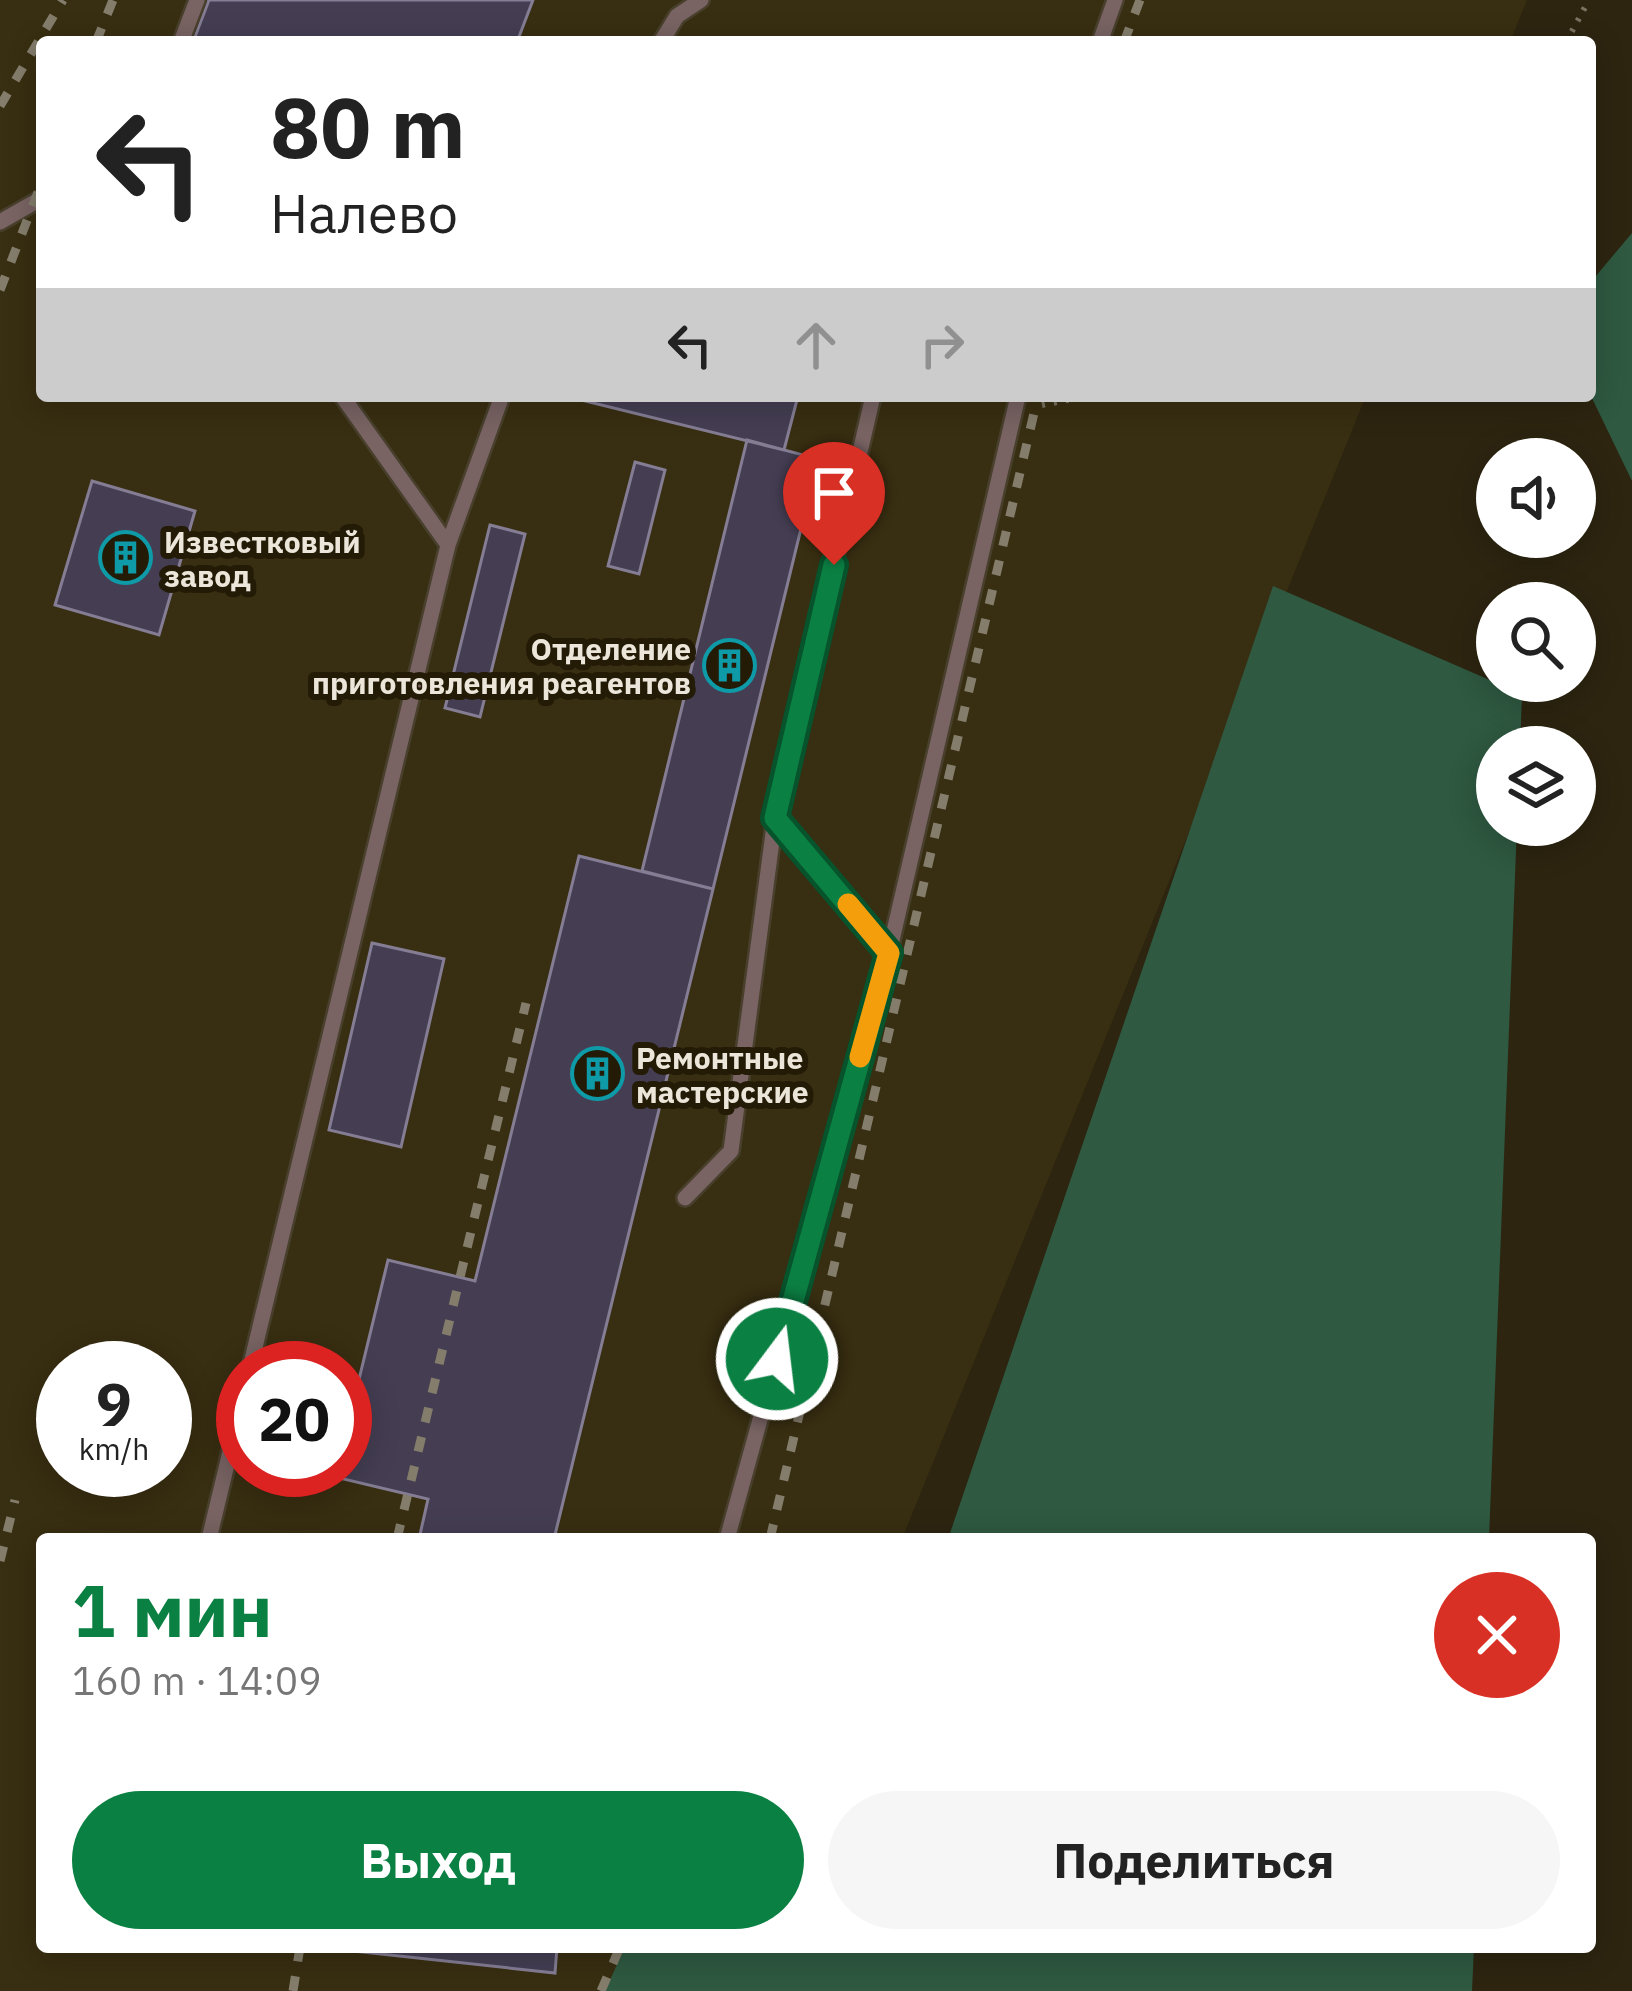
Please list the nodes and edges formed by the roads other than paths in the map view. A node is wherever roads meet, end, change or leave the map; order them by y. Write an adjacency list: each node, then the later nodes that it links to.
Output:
1 (197, 0): 5 (lane)
2 (701, 0): 4 (lane)
3 (1115, 0): 7 (lane)
4 (680, 8): 6 (lane)
5 (184, 36)
6 (665, 36)
7 (1100, 36)
8 (36, 202): 9 (lane)
9 (0, 223)
10 (346, 402): 14 (lane)
11 (500, 402): 14 (lane)
12 (872, 402): 15 (lane)
13 (1017, 403): 16 (lane)
14 (448, 545): 18 (lane)
15 (775, 818): 16 (lane); 17 (lane)
16 (889, 953): 21 (lane)
17 (685, 1198)
18 (256, 1341)
19 (219, 1497): 20 (lane)
20 (210, 1533)
21 (729, 1533)

